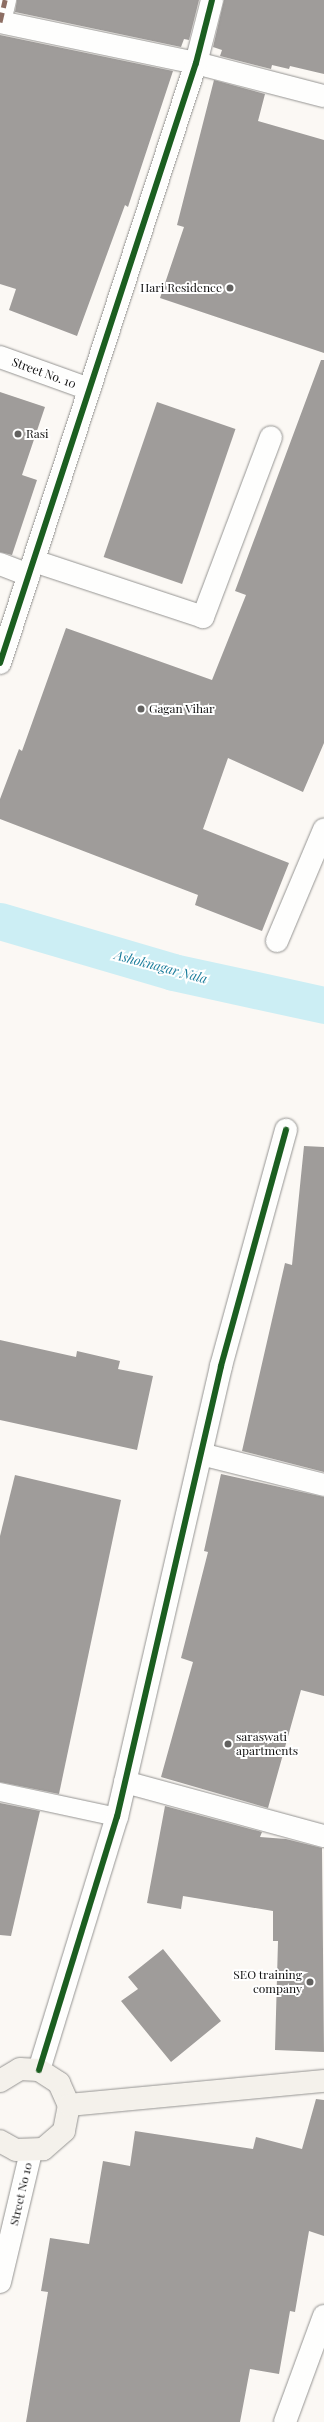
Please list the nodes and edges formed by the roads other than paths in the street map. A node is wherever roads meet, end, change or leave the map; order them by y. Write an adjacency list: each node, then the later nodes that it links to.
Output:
1 (5, 0): 3 (street)
2 (212, 0): 4 (street)
3 (0, 22): 4 (street)
4 (196, 63): 5 (street); 7 (street)
5 (324, 96)
6 (0, 357): 7 (street, Street No. 10)
7 (89, 389): 9 (street)
8 (271, 437): 9 (street)
9 (31, 568): 10 (street); 11 (street)
10 (1, 569)
11 (0, 663)
12 (324, 830): 13 (street)
13 (277, 941)
14 (286, 1130): 15 (street)
15 (201, 1454): 16 (street); 17 (street)
16 (324, 1485)
17 (125, 1782): 19 (street); 20 (street)
18 (0, 1792): 19 (lane)
19 (117, 1816): 21 (street)
20 (324, 1836)
21 (39, 2070): 22 (main road); 24 (main road)
22 (1, 2078)
23 (324, 2081): 24 (main road)
24 (69, 2105): 26 (main road)
25 (0, 2141): 26 (main road)
26 (31, 2152): 27 (street, Street No 10)
27 (0, 2282)
28 (324, 2316): 29 (street)
29 (285, 2422)

